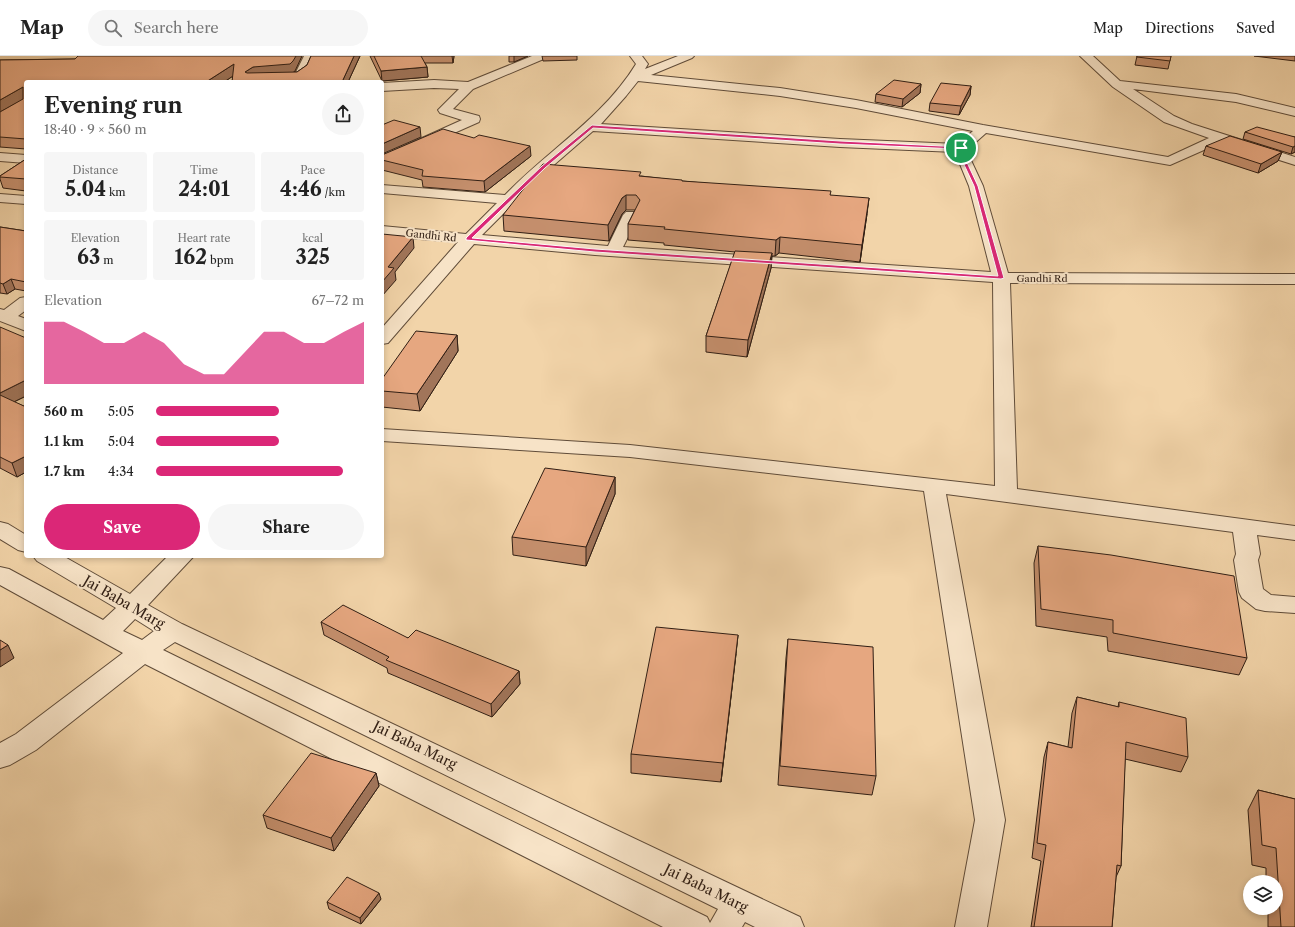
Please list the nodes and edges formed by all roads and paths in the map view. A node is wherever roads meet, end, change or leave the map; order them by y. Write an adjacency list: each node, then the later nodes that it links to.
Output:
1 (310, 56): 7 (street)
2 (542, 56): 9 (street)
3 (636, 56): 6 (street)
4 (688, 56): 6 (street)
5 (1086, 56): 8 (street)
6 (635, 77): 12 (street); 13 (street)
7 (275, 80)
8 (1117, 84): 11 (street); 14 (street)
9 (469, 86): 10 (street); 18 (street)
10 (384, 87)
11 (1295, 112)
12 (592, 127): 15 (street); 23 (street)
13 (983, 129): 14 (street); 15 (street)
14 (1221, 138): 19 (street)
15 (961, 148): 28 (street)
16 (0, 157): 17 (street)
17 (24, 159)
18 (384, 160)
19 (1295, 161)
20 (384, 189): 23 (street)
21 (0, 198): 22 (street)
22 (24, 200)
23 (508, 200): 26 (street)
24 (631, 215): 27 (street)
25 (384, 231): 26 (street, Gandhi Rd)
26 (468, 239): 27 (street, Gandhi Rd); 33 (street)
27 (613, 251): 28 (street, Gandhi Rd)
28 (1001, 278): 29 (street, Gandhi Rd); 36 (street)
29 (1295, 279)
30 (24, 303): 31 (street)
31 (3, 315): 32 (street)
32 (24, 325)
33 (384, 337)
34 (384, 435): 35 (street)
35 (934, 486): 36 (street); 53 (street)
36 (1006, 494): 37 (street)
37 (1244, 526): 39 (street); 44 (street)
38 (0, 529): 40 (street)
39 (1295, 533)
40 (24, 543)
41 (48, 558): 45 (street, Jai Baba Marg)
42 (180, 558): 45 (street)
43 (0, 575): 47 (street)
44 (1295, 605)
45 (132, 608): 46 (street, Jai Baba Marg); 47 (street)
46 (173, 630): 48 (street); 50 (street, Jai Baba Marg)
47 (106, 633): 48 (street)
48 (143, 652): 49 (street); 51 (street)
49 (0, 757)
50 (731, 916): 52 (street, Jai Baba Marg)
51 (695, 927)
52 (788, 927)
53 (971, 927)

